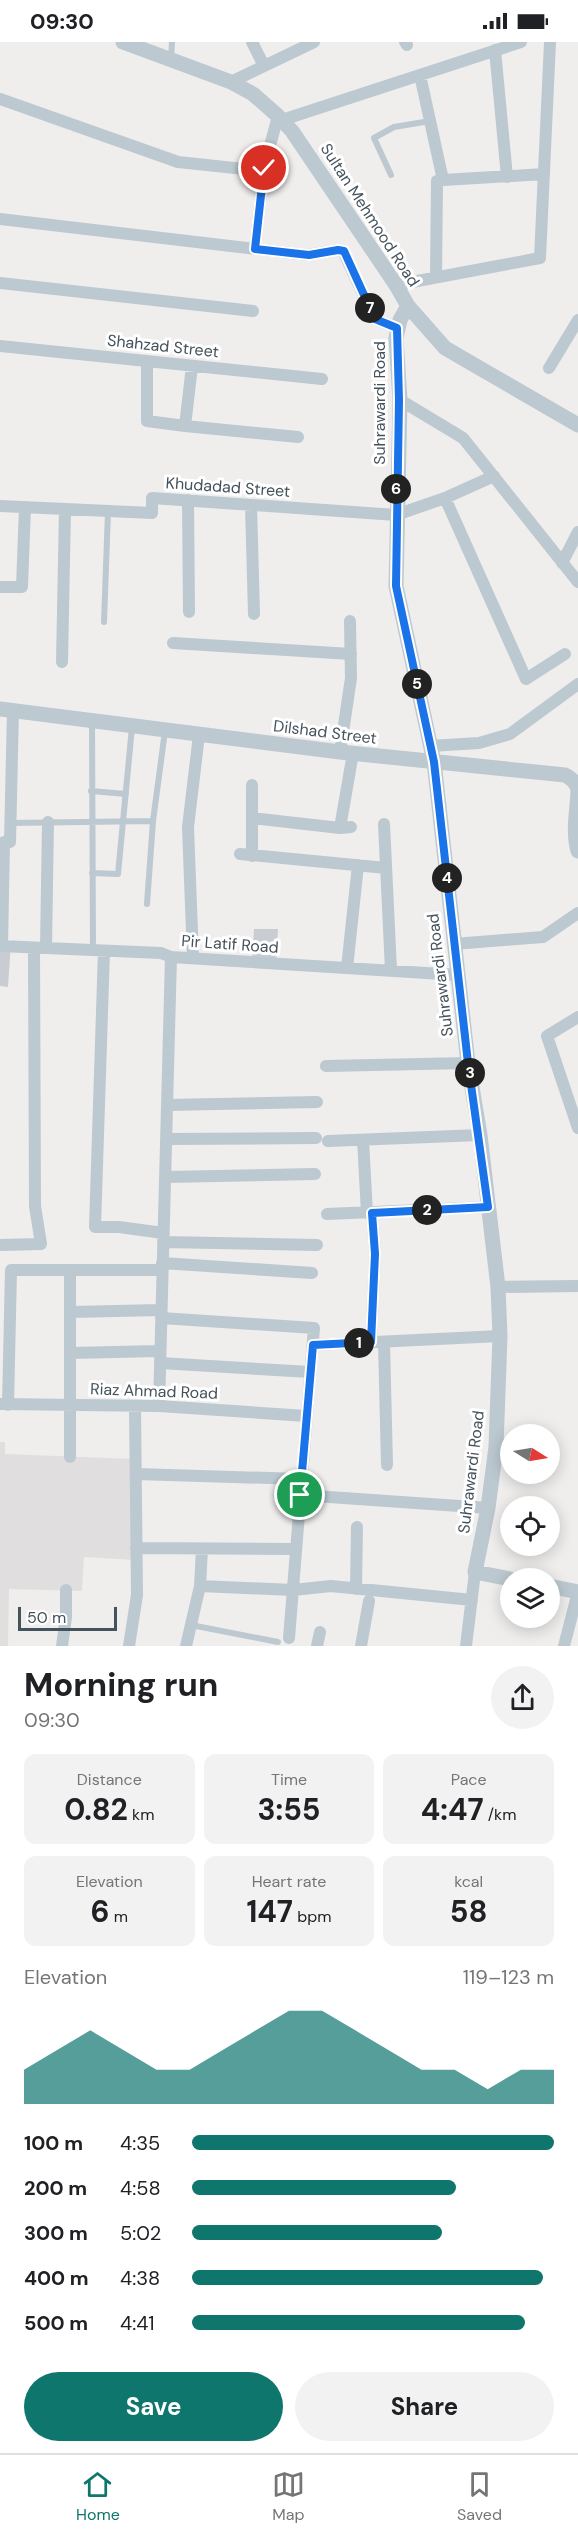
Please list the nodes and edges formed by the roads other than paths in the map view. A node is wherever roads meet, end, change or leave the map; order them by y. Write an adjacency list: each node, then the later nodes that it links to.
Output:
1 (123, 42): 9 (street, Sultan Mehmood Road)
2 (172, 42): 9 (lane)
3 (252, 42): 10 (street)
4 (314, 42): 7 (street)
5 (521, 42): 8 (street)
6 (550, 42): 17 (street)
7 (298, 46): 10 (street)
8 (495, 50): 11 (street); 19 (street)
9 (171, 59): 12 (street, Sultan Mehmood Road)
10 (264, 66): 12 (street)
11 (420, 75): 14 (street); 15 (street)
12 (231, 82): 14 (street, Sultan Mehmood Road)
13 (0, 99): 16 (street)
14 (280, 118): 16 (street); 25 (street, Sultan Mehmood Road)
15 (430, 121): 18 (lane); 20 (street)
16 (264, 171): 22 (street)
17 (544, 174): 19 (street); 23 (street)
18 (392, 175)
19 (507, 177): 20 (street)
20 (443, 180): 23 (street)
21 (0, 219): 22 (street)
22 (255, 249): 29 (street)
23 (436, 277): 25 (street)
24 (0, 283): 27 (street)
25 (396, 285): 26 (street, Sultan Mehmood Road)
26 (408, 306): 29 (street, Suhrawardi Road); 36 (street, Sultan Mehmood Road)
27 (253, 311)
28 (578, 320): 33 (street)
29 (397, 328): 35 (street, Suhrawardi Road)
30 (0, 346): 31 (street, Shahzad Street)
31 (147, 361): 32 (street, Shahzad Street); 37 (street)
32 (192, 366): 34 (street, Shahzad Street); 37 (street)
33 (549, 368)
34 (322, 379)
35 (399, 400): 39 (street); 47 (street, Suhrawardi Road)
36 (578, 425)
37 (185, 426): 38 (street)
38 (298, 437)
39 (494, 477): 40 (street); 49 (street)
40 (445, 498): 47 (street); 58 (street)
41 (188, 500): 42 (street, Khudadad Street); 46 (street, Khudadad Street); 52 (street)
42 (251, 505): 47 (street, Khudadad Street); 53 (street)
43 (0, 506): 44 (street, Khudadad Street)
44 (25, 507): 45 (street, Khudadad Street); 51 (street)
45 (65, 509): 46 (street, Khudadad Street); 59 (street)
46 (108, 511): 55 (lane)
47 (396, 515): 66 (street, Suhrawardi Road)
48 (578, 532): 49 (street)
49 (562, 563): 50 (street)
50 (578, 582)
51 (0, 587)
52 (189, 612)
53 (254, 614)
54 (350, 621): 57 (street)
55 (104, 622)
56 (173, 644): 57 (street)
57 (351, 654): 67 (street)
58 (565, 654)
59 (62, 662)
60 (578, 684): 66 (street)
61 (7, 710): 62 (street, Dilshad Street); 77 (street)
62 (92, 720): 63 (street, Dilshad Street); 70 (lane)
63 (132, 726): 64 (street, Dilshad Street); 71 (lane)
64 (165, 731): 65 (street, Dilshad Street); 75 (lane)
65 (199, 735): 67 (street, Dilshad Street); 92 (street)
66 (430, 746): 68 (street, Suhrawardi Road)
67 (346, 753): 68 (street, Dilshad Street); 72 (street)
68 (434, 762): 80 (street, Dilshad Street); 87 (street, Suhrawardi Road)
69 (252, 785): 72 (street)
70 (91, 791): 71 (lane); 74 (lane)
71 (126, 794): 73 (lane)
72 (252, 818): 81 (street)
73 (123, 820): 74 (lane); 75 (lane); 83 (lane)
74 (92, 821): 76 (lane); 83 (lane)
75 (153, 821): 84 (lane)
76 (48, 822): 77 (lane); 89 (street)
77 (11, 823): 79 (street)
78 (384, 824): 82 (street)
79 (2, 842): 86 (street)
80 (578, 851)
81 (358, 865): 82 (street); 93 (street)
82 (386, 868): 94 (street)
83 (92, 873): 90 (lane)
84 (147, 904)
85 (578, 913): 87 (street)
86 (1, 918): 88 (street)
87 (454, 944): 95 (street, Suhrawardi Road)
88 (1, 946): 89 (street, Pir Latif Road)
89 (40, 948): 90 (street, Pir Latif Road); 111 (street)
90 (98, 951): 91 (street, Pir Latif Road); 110 (street)
91 (171, 957): 92 (street, Pir Latif Road); 100 (street)
92 (193, 958): 93 (street, Pir Latif Road)
93 (347, 968): 94 (street, Pir Latif Road)
94 (391, 970): 95 (street, Pir Latif Road)
95 (458, 975): 97 (street, Suhrawardi Road)
96 (578, 1017): 101 (street)
97 (468, 1063): 98 (street); 102 (street, Suhrawardi Road)
98 (326, 1066)
99 (317, 1102): 100 (street)
100 (167, 1105): 103 (street)
101 (578, 1128)
102 (480, 1135): 104 (street); 107 (street, Suhrawardi Road)
103 (166, 1139): 104 (street); 106 (street)
104 (363, 1140): 108 (street)
105 (315, 1174): 106 (street)
106 (165, 1177): 110 (street)
107 (488, 1207): 108 (street); 117 (street, Suhrawardi Road)
108 (370, 1213): 109 (street); 121 (street)
109 (327, 1214)
110 (163, 1237): 112 (street); 113 (street)
111 (0, 1245)
112 (317, 1245)
113 (162, 1266): 114 (street); 115 (street); 119 (street)
114 (70, 1270): 118 (street); 127 (street)
115 (312, 1273)
116 (578, 1286): 117 (street)
117 (498, 1287): 120 (street, Suhrawardi Road)
118 (70, 1312): 119 (street); 124 (street)
119 (161, 1314): 123 (street); 125 (street)
120 (500, 1336): 122 (street); 137 (street, Suhrawardi Road)
121 (371, 1342): 122 (street); 123 (street)
122 (384, 1342): 133 (street)
123 (313, 1345): 126 (street)
124 (70, 1353): 125 (street); 128 (street)
125 (160, 1357): 126 (street); 130 (street)
126 (310, 1372): 131 (street)
127 (4, 1404): 128 (street, Riaz Ahmad Road)
128 (69, 1405): 129 (street, Riaz Ahmad Road); 132 (street)
129 (135, 1406): 130 (street, Riaz Ahmad Road); 134 (street)
130 (159, 1406): 131 (street, Riaz Ahmad Road)
131 (306, 1416): 135 (street)
132 (70, 1457)
133 (387, 1465)
134 (136, 1474): 135 (street); 139 (street)
135 (301, 1479): 136 (street)
136 (300, 1495): 137 (street); 141 (street)
137 (488, 1508): 142 (street, Suhrawardi Road)
138 (357, 1527): 146 (street)
139 (136, 1548): 140 (street); 156 (street)
140 (202, 1549): 141 (street); 144 (street)
141 (296, 1549): 148 (street)
142 (475, 1572): 143 (street); 150 (street)
143 (500, 1577)
144 (200, 1586): 148 (street); 152 (street)
145 (560, 1588): 149 (street)
146 (356, 1589): 148 (street); 150 (street)
147 (66, 1590): 155 (street)
148 (293, 1590): 154 (street)
149 (578, 1592): 161 (street)
150 (471, 1600): 160 (street)
151 (369, 1601): 159 (street)
152 (191, 1625): 154 (lane); 157 (street)
153 (320, 1632): 158 (street)
154 (284, 1640)
155 (62, 1646)
156 (129, 1646)
157 (186, 1646)
158 (317, 1646)
159 (361, 1646)
160 (466, 1646)
161 (564, 1646)

